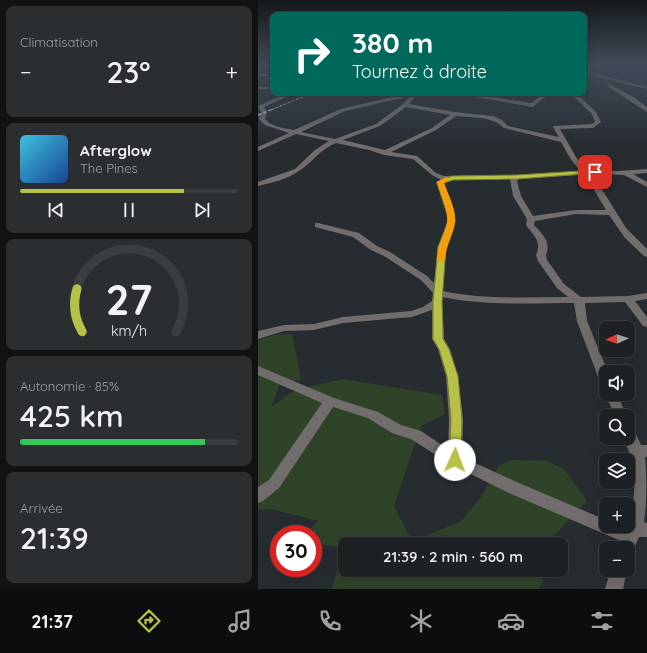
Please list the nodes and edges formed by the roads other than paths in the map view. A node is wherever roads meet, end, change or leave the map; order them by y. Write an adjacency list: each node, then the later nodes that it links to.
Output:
1 (620, 91): 9 (street)
2 (285, 96): 11 (street)
3 (402, 96): 11 (street)
4 (412, 96): 8 (street)
5 (475, 96): 6 (street)
6 (545, 96)
7 (576, 96): 13 (street)
8 (405, 105): 10 (street); 12 (street)
9 (647, 110)
10 (455, 114): 13 (street); 15 (street)
11 (297, 132): 12 (street); 14 (street)
12 (335, 140): 15 (street); 22 (street)
13 (562, 140): 17 (street)
14 (258, 149)
15 (384, 153): 21 (street)
16 (647, 171): 19 (street)
17 (584, 172): 18 (street); 20 (street)
18 (595, 172): 19 (street); 24 (street)
19 (626, 173): 23 (street)
20 (517, 177): 21 (street); 25 (street)
21 (439, 179): 29 (street)
22 (258, 184)
23 (647, 184)
24 (611, 213): 25 (street); 27 (street)
25 (531, 219): 31 (street)
26 (318, 225): 29 (street)
27 (647, 254)
28 (647, 296): 30 (street)
29 (438, 298): 31 (street); 33 (street); 39 (street)
30 (628, 299): 31 (street); 32 (street)
31 (579, 300): 34 (street)
32 (647, 324)
33 (258, 336)
34 (599, 365)
35 (258, 370): 36 (street)
36 (330, 401): 39 (street); 40 (street)
37 (635, 442): 38 (street)
38 (642, 451): 41 (street)
39 (455, 460): 41 (street)
40 (258, 496)
41 (634, 536)
42 (617, 577): 43 (street)
43 (614, 589)

